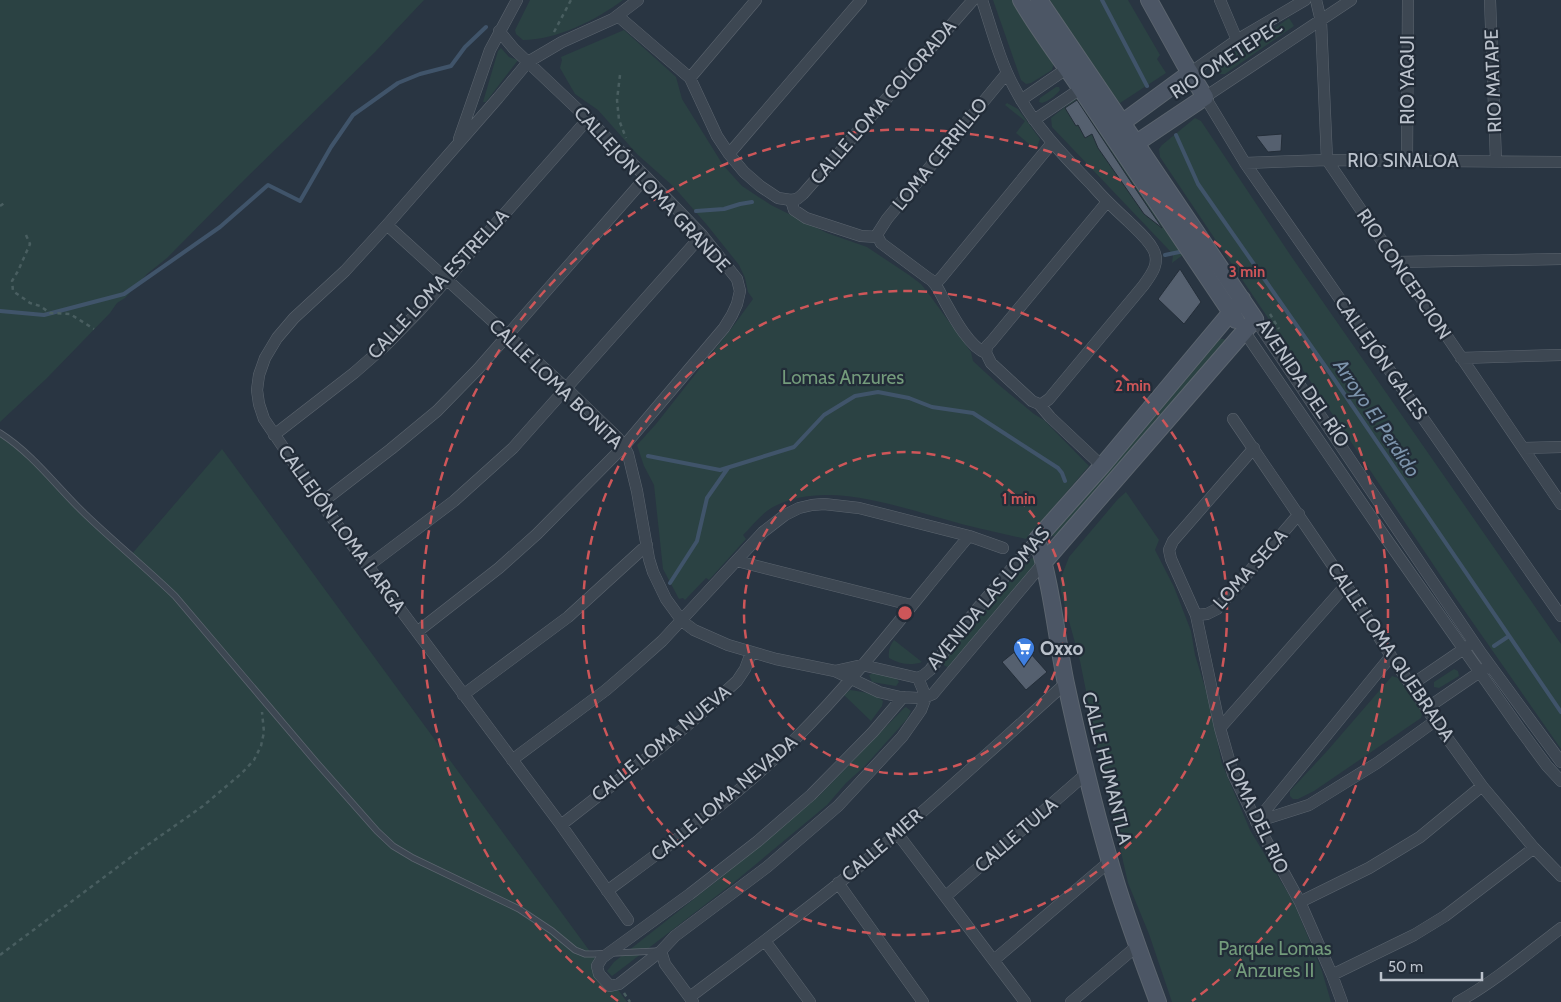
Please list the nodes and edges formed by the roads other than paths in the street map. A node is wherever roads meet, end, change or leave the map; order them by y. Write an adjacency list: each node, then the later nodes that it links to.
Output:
1 (517, 0): 18 (street)
2 (638, 0): 16 (street, CALLEJÓN LOMA LARGA)
3 (756, 0): 24 (street)
4 (861, 0): 34 (street)
5 (973, 0): 41 (street, CALLE LOMA COLORADA)
6 (982, 0): 22 (street)
7 (1021, 0): 21 (street, AVENIDA DEL RÍO)
8 (1039, 0): 21 (street, AVENIDA DEL RÍO)
9 (1149, 0): 23 (street)
10 (1220, 0): 19 (street)
11 (1304, 0): 19 (street, RIO OMETEPEC)
12 (1316, 0): 17 (street)
13 (1351, 0): 17 (street, RIO OMETEPEC)
14 (1408, 0): 36 (street, RIO YAQUI)
15 (1490, 0): 37 (street, RIO MATAPE)
16 (618, 16): 20 (street, CALLEJÓN LOMA LARGA); 24 (street)
17 (1321, 21): 26 (street, RIO OMETEPEC); 35 (street)
18 (499, 31): 20 (street, CALLEJÓN LOMA GRANDE); 33 (street)
19 (1236, 40): 23 (street, RIO OMETEPEC)
20 (528, 62): 28 (street, CALLEJÓN LOMA GRANDE); 33 (street, CALLEJÓN LOMA LARGA)
21 (1073, 64): 25 (street, AVENIDA DEL RÍO); 27 (street)
22 (1007, 73): 27 (street); 45 (street, LOMA CERRILLO)
23 (1190, 73): 26 (street); 30 (street, RIO OMETEPEC)
24 (690, 78): 34 (street)
25 (1087, 84): 29 (street); 30 (street, AVENIDA DEL RÍO)
26 (1204, 97): 32 (street, RIO OMETEPEC); 39 (street, CALLEJÓN GALES)
27 (1022, 100): 29 (street)
28 (588, 119): 40 (street, CALLEJÓN LOMA GRANDE); 48 (street, CALLE LOMA ESTRELLA)
29 (1034, 120): 31 (street)
30 (1121, 124): 32 (street, AVENIDA DEL RÍO)
31 (1052, 144): 42 (street); 49 (street)
32 (1135, 144): 50 (street, AVENIDA DEL RÍO); 51 (street, AVENIDA DEL RÍO)
33 (456, 145): 43 (street, CALLEJÓN LOMA LARGA)
34 (729, 154): 41 (street)
35 (1327, 160): 36 (street, RIO SINALOA); 39 (street, RIO SINALOA); 47 (street, RIO CONCEPCION)
36 (1407, 160): 37 (street, RIO SINALOA)
37 (1496, 161): 38 (street, RIO SINALOA)
38 (1561, 162)
39 (1245, 163): 80 (street, CALLEJÓN GALES)
40 (646, 177): 44 (street, CALLEJÓN LOMA GRANDE); 53 (street)
41 (790, 200): 45 (street)
42 (1108, 202): 54 (street); 58 (street)
43 (387, 225): 48 (street, CALLE LOMA BONITA); 61 (street, CALLEJÓN LOMA LARGA)
44 (702, 235): 57 (street); 62 (street, CALLEJÓN LOMA GRANDE)
45 (878, 237): 49 (street)
46 (1561, 260): 47 (street)
47 (1396, 262): 56 (street, RIO CONCEPCION)
48 (446, 279): 53 (street, CALLE LOMA BONITA); 61 (street, CALLE LOMA ESTRELLA)
49 (933, 281): 54 (street)
50 (1242, 299): 51 (street, AVENIDA LAS LOMAS); 52 (street, AVENIDA DEL RÍO)
51 (1231, 312): 52 (street, AVENIDA DEL RÍO); 66 (street, AVENIDA LAS LOMAS)
52 (1249, 325): 75 (street, AVENIDA LAS LOMAS); 83 (street, AVENIDA DEL RÍO); 84 (street, AVENIDA DEL RÍO)
53 (507, 336): 57 (street, CALLE LOMA BONITA); 67 (street)
54 (986, 354): 58 (street)
55 (1561, 355): 56 (street)
56 (1461, 358): 65 (street, RIO CONCEPCION)
57 (566, 388): 62 (street, CALLE LOMA BONITA); 76 (street)
58 (1038, 404): 66 (street)
59 (1233, 419): 64 (street, CALLE LOMA QUEBRADA)
60 (0, 434): 121 (lane)
61 (274, 435): 67 (street, CALLEJÓN LOMA LARGA)
62 (624, 446): 72 (street, CALLE LOMA BONITA); 82 (street, CALLEJÓN LOMA GRANDE)
63 (1561, 447): 65 (street)
64 (1254, 448): 69 (street, CALLE LOMA QUEBRADA); 79 (street, LOMA DEL RIO)
65 (1524, 448): 68 (street, RIO CONCEPCION)
66 (1102, 466): 71 (street, AVENIDA LAS LOMAS)
67 (321, 503): 76 (street, CALLEJÓN LOMA LARGA)
68 (1561, 504)
69 (1299, 514): 77 (street, CALLE LOMA QUEBRADA); 79 (street, LOMA SECA)
70 (969, 536): 73 (street); 74 (street); 78 (street, CALLE LOMA NEVADA)
71 (1037, 539): 75 (street, CALLE HUMANTLA); 91 (street, AVENIDA LAS LOMAS)
72 (647, 545): 81 (street, CALLE LOMA BONITA); 95 (street)
73 (1002, 548)
74 (737, 561): 78 (street); 81 (street)
75 (1044, 562): 93 (street, CALLE HUMANTLA); 97 (street, AVENIDA LAS LOMAS)
76 (368, 566): 82 (street, CALLEJÓN LOMA LARGA)
77 (1346, 585): 86 (street, CALLE LOMA QUEBRADA); 100 (street)
78 (911, 605): 88 (street, CALLE LOMA NEVADA)
79 (1196, 615): 100 (street, LOMA DEL RIO)
80 (1561, 616)
81 (682, 620): 85 (street, CALLE LOMA BONITA); 101 (street)
82 (417, 632): 95 (street, CALLEJÓN LOMA LARGA)
83 (1474, 642): 84 (street); 87 (street, AVENIDA DEL RÍO)
84 (1463, 649): 90 (street, AVENIDA DEL RÍO); 94 (street)
85 (751, 653): 89 (street, CALLE LOMA BONITA); 107 (street, CALLE LOMA NUEVA)
86 (1391, 656): 94 (street, CALLE LOMA QUEBRADA); 106 (street)
87 (1490, 664): 90 (street); 102 (street, AVENIDA DEL RÍO)
88 (862, 665): 89 (street, CALLE LOMA BONITA); 91 (street, CALLE LOMA BONITA); 92 (street, CALLE LOMA NEVADA)
89 (836, 670): 92 (street, CALLE LOMA BONITA)
90 (1480, 672): 98 (street); 104 (street, AVENIDA DEL RÍO)
91 (918, 678): 97 (street, AVENIDA LAS LOMAS)
92 (851, 679): 96 (street, CALLE LOMA BONITA); 113 (street, CALLE LOMA NEVADA)
93 (1066, 683): 103 (street, CALLE HUMANTLA); 108 (street, CALLE MIER)
94 (1411, 685): 98 (street, CALLE LOMA QUEBRADA)
95 (463, 695): 101 (street, CALLEJÓN LOMA LARGA)
96 (902, 697): 97 (street, CALLE LOMA BONITA); 121 (street)
97 (926, 697): 120 (street, AVENIDA LAS LOMAS)
98 (1427, 708): 99 (street, CALLE LOMA QUEBRADA)
99 (1435, 721): 105 (street, CALLE LOMA QUEBRADA); 106 (street)
100 (1220, 728): 106 (street, LOMA DEL RIO)
101 (512, 760): 107 (street, CALLEJÓN LOMA LARGA)
102 (1561, 762)
103 (1087, 773): 110 (street, CALLE HUMANTLA); 114 (street, CALLE TULA)
104 (1561, 782)
105 (1482, 786): 109 (street, CALLE LOMA QUEBRADA); 115 (street)
106 (1256, 822): 115 (street, LOMA DEL RIO)
107 (561, 825): 113 (street, CALLEJÓN LOMA LARGA)
108 (898, 834): 112 (street, CALLE MIER); 114 (street)
109 (1534, 848): 111 (street, CALLE LOMA QUEBRADA); 123 (street)
110 (1110, 862): 119 (street, CALLE HUMANTLA); 122 (street)
111 (1561, 876)
112 (838, 884): 118 (street, CALLE MIER); 126 (street)
113 (607, 891): 116 (street, CALLEJÓN LOMA LARGA)
114 (946, 896): 122 (street)
115 (1300, 902): 123 (street, LOMA DEL RIO)
116 (628, 920)
117 (1561, 928): 131 (street)
118 (765, 941): 124 (street, CALLE MIER); 125 (street)
119 (1137, 946): 128 (street); 129 (street, CALLE HUMANTLA)
120 (661, 951): 121 (lane); 121 (street, AVENIDA LAS LOMAS); 124 (street)
121 (607, 954)
122 (994, 960): 127 (street)
123 (1332, 975): 130 (street, LOMA DEL RIO)
124 (692, 999)
125 (810, 1002)
126 (923, 1002)
127 (1025, 1002)
128 (1071, 1002)
129 (1158, 1002)
130 (1342, 1002)
131 (1458, 1002)

